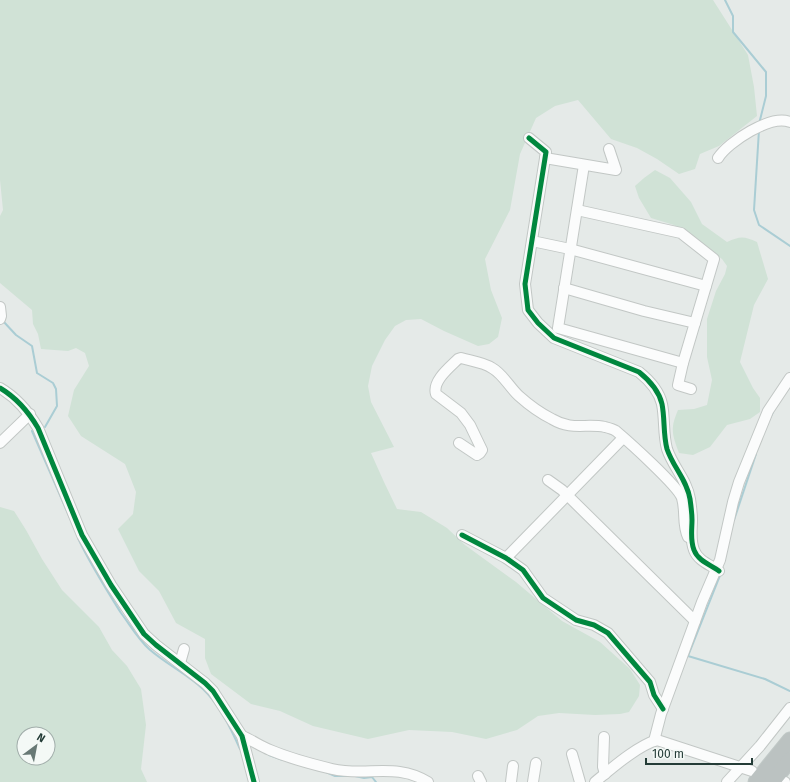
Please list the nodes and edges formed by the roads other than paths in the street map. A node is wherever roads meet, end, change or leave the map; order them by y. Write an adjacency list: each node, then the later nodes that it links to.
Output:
1 (790, 122): 5 (street)
2 (529, 138): 4 (street)
3 (609, 149): 6 (street)
4 (545, 158): 6 (street); 8 (street)
5 (718, 158)
6 (584, 165): 7 (street)
7 (577, 210): 9 (street); 10 (street)
8 (532, 241): 9 (street); 26 (street)
9 (570, 249): 10 (street); 11 (street)
10 (706, 286): 14 (street)
11 (564, 288): 14 (street); 15 (street)
12 (0, 307): 13 (street)
13 (0, 319)
14 (695, 323): 15 (street)
15 (683, 363): 18 (street)
16 (790, 378): 28 (street)
17 (0, 388): 19 (street)
18 (691, 389)
19 (30, 414): 21 (street); 31 (street)
20 (623, 438): 22 (street); 24 (street); 26 (street)
21 (0, 443)
22 (459, 443)
23 (548, 480): 24 (street)
24 (567, 495): 27 (street); 29 (street)
25 (462, 534): 27 (street)
26 (692, 544): 28 (street)
27 (506, 558): 33 (street)
28 (718, 570): 29 (street)
29 (695, 621): 33 (street)
30 (184, 649): 31 (street)
31 (180, 663): 34 (street)
32 (790, 708): 42 (street)
33 (663, 709): 37 (street)
34 (242, 736): 45 (street); 46 (street)
35 (604, 737): 43 (street)
36 (790, 740): 44 (highway)
37 (654, 741): 42 (street); 43 (street)
38 (572, 754): 49 (street)
39 (790, 760): 52 (highway)
40 (536, 763): 48 (street)
41 (513, 766): 47 (street)
42 (741, 767): 44 (street); 51 (street)
43 (605, 774): 50 (street)
44 (754, 776)
45 (254, 782)
46 (428, 782)
47 (511, 782)
48 (533, 782)
49 (580, 782)
50 (595, 782)
51 (727, 782)
52 (772, 782)

